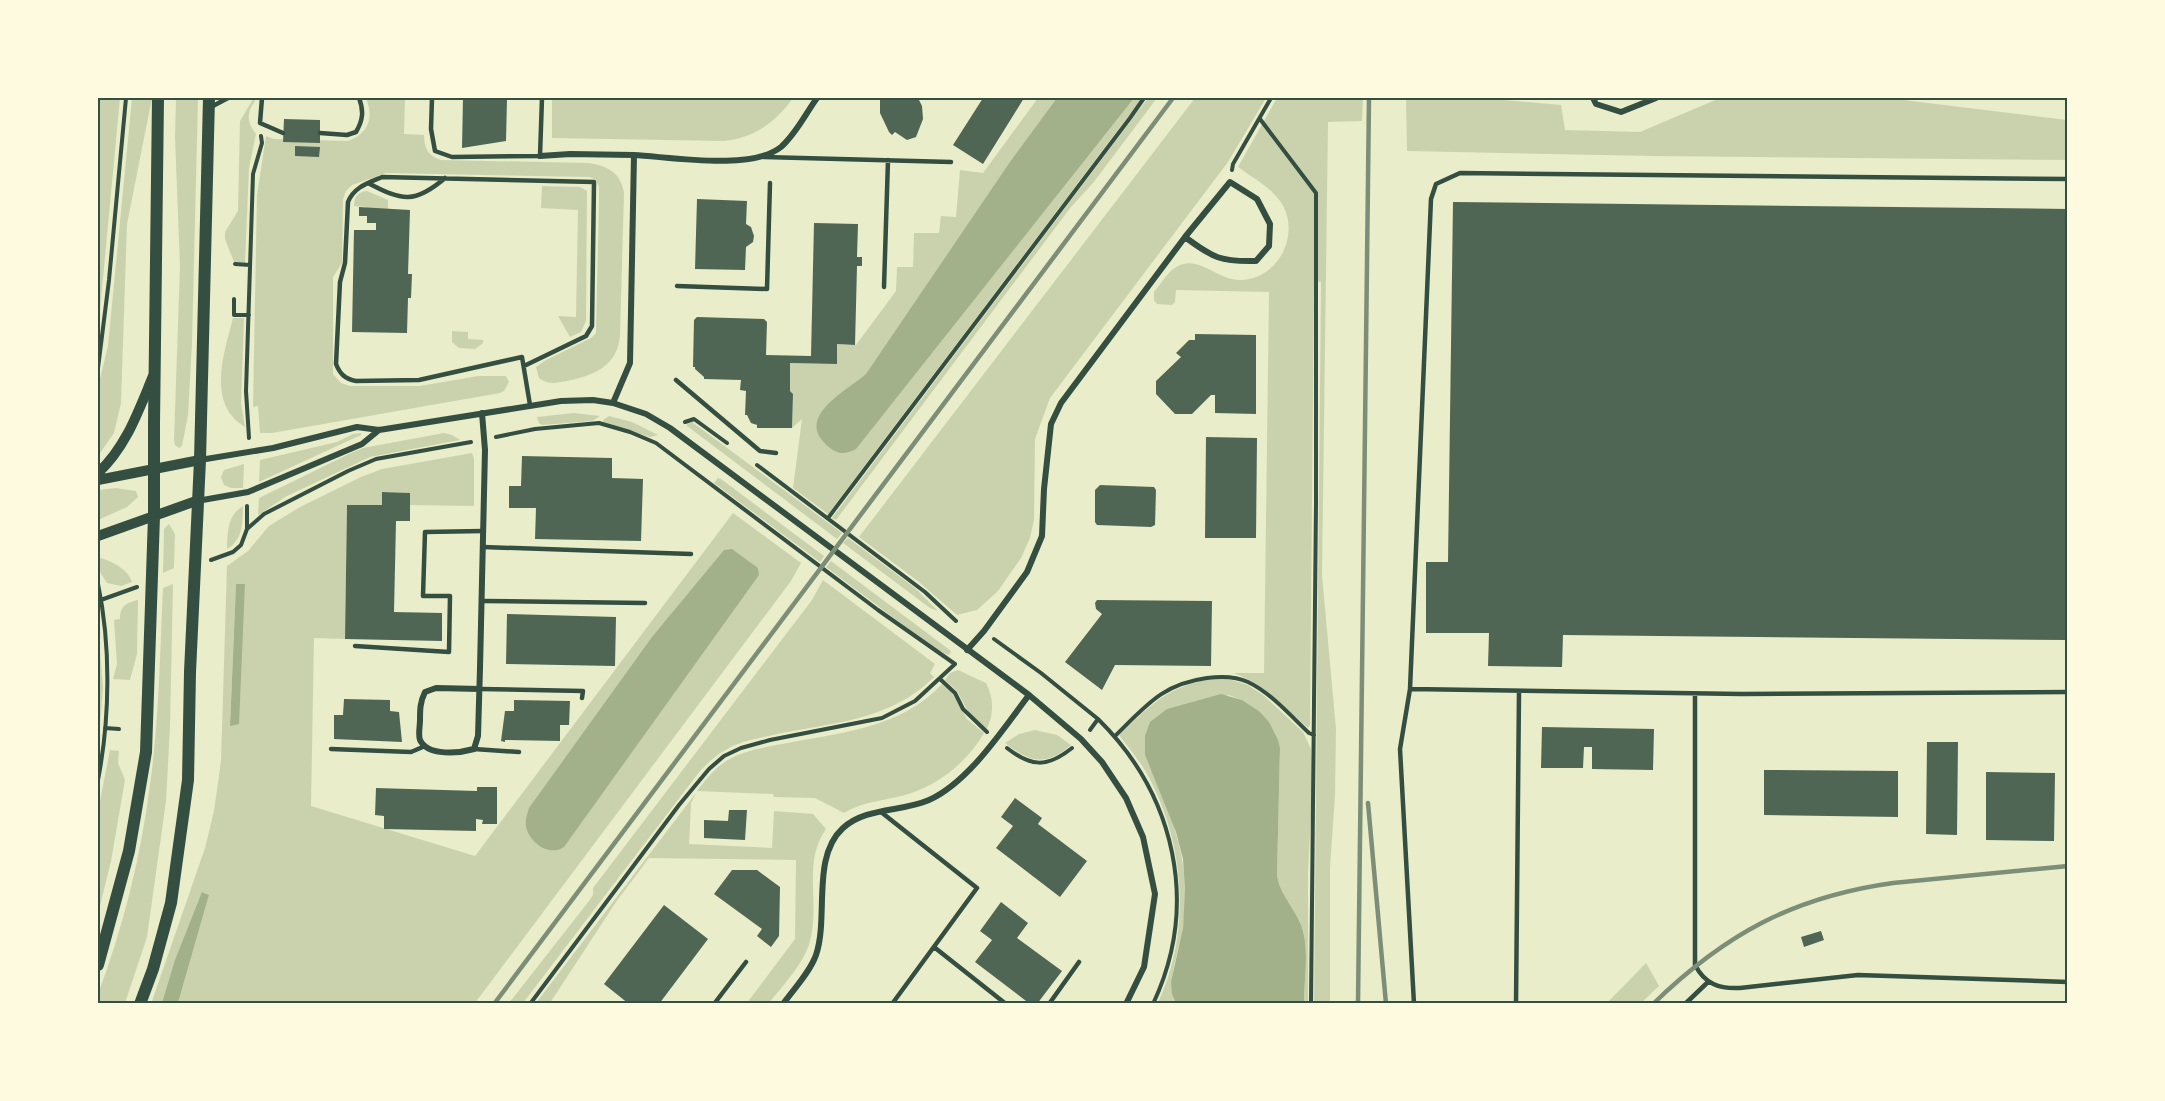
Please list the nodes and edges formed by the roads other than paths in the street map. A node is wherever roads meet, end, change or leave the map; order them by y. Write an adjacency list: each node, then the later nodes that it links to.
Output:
1 (158, 98): 26 (main road)
2 (228, 98): 10 (lane)
3 (262, 98): 11 (lane)
4 (359, 98): 12 (lane)
5 (432, 98): 14 (lane)
6 (542, 98): 14 (lane)
7 (817, 98): 15 (street)
8 (1593, 98): 9 (street)
9 (1656, 98)
10 (209, 103): 33 (main road)
11 (283, 133)
12 (320, 133)
13 (634, 155): 14 (street); 15 (street); 28 (street)
14 (540, 156)
15 (762, 157): 16 (lane)
16 (888, 160): 17 (lane); 24 (lane)
17 (951, 162)
18 (445, 178): 20 (lane); 20 (lane); 25 (lane)
19 (2067, 179): 47 (lane)
20 (368, 183): 25 (lane)
21 (770, 183): 23 (lane)
22 (1185, 237): 22 (street); 46 (street)
23 (677, 286)
24 (884, 287)
25 (524, 366): 29 (lane)
26 (154, 373): 34 (main road); 35 (street)
27 (676, 380): 32 (lane)
28 (614, 403): 29 (street); 46 (street)
29 (530, 405): 30 (street)
30 (482, 413): 31 (street); 39 (street)
31 (379, 430): 33 (street); 37 (street)
32 (776, 453)
33 (200, 460): 34 (street); 37 (main road)
34 (154, 470): 36 (street); 38 (main road)
35 (98, 473)
36 (98, 480)
37 (196, 501): 38 (street); 65 (main road)
38 (154, 516): 40 (street); 62 (main road)
39 (483, 531): 41 (street); 45 (lane)
40 (98, 536)
41 (483, 547): 42 (lane); 43 (street)
42 (691, 554)
43 (482, 601): 44 (lane); 48 (street)
44 (645, 603)
45 (355, 646)
46 (967, 650): 52 (street)
47 (1410, 688): 49 (lane); 72 (lane)
48 (480, 689): 53 (lane); 54 (street); 56 (street)
49 (1519, 692): 51 (lane); 73 (lane)
50 (2067, 692): 51 (lane)
51 (1695, 694): 63 (lane)
52 (1029, 695): 58 (street); 71 (street)
53 (582, 698)
54 (425, 746): 55 (lane); 56 (street)
55 (331, 749)
56 (474, 749): 57 (lane)
57 (519, 752)
58 (881, 812): 59 (lane); 67 (street)
59 (934, 947): 68 (lane); 69 (lane)
60 (746, 962): 66 (lane)
61 (1079, 962): 70 (lane)
62 (98, 965)
63 (1708, 982): 64 (lane); 74 (lane)
64 (2067, 982)
65 (140, 1004)
66 (714, 1004)
67 (783, 1004)
68 (892, 1004)
69 (1006, 1004)
70 (1049, 1004)
71 (1126, 1004)
72 (1414, 1004)
73 (1516, 1004)
74 (1685, 1004)

